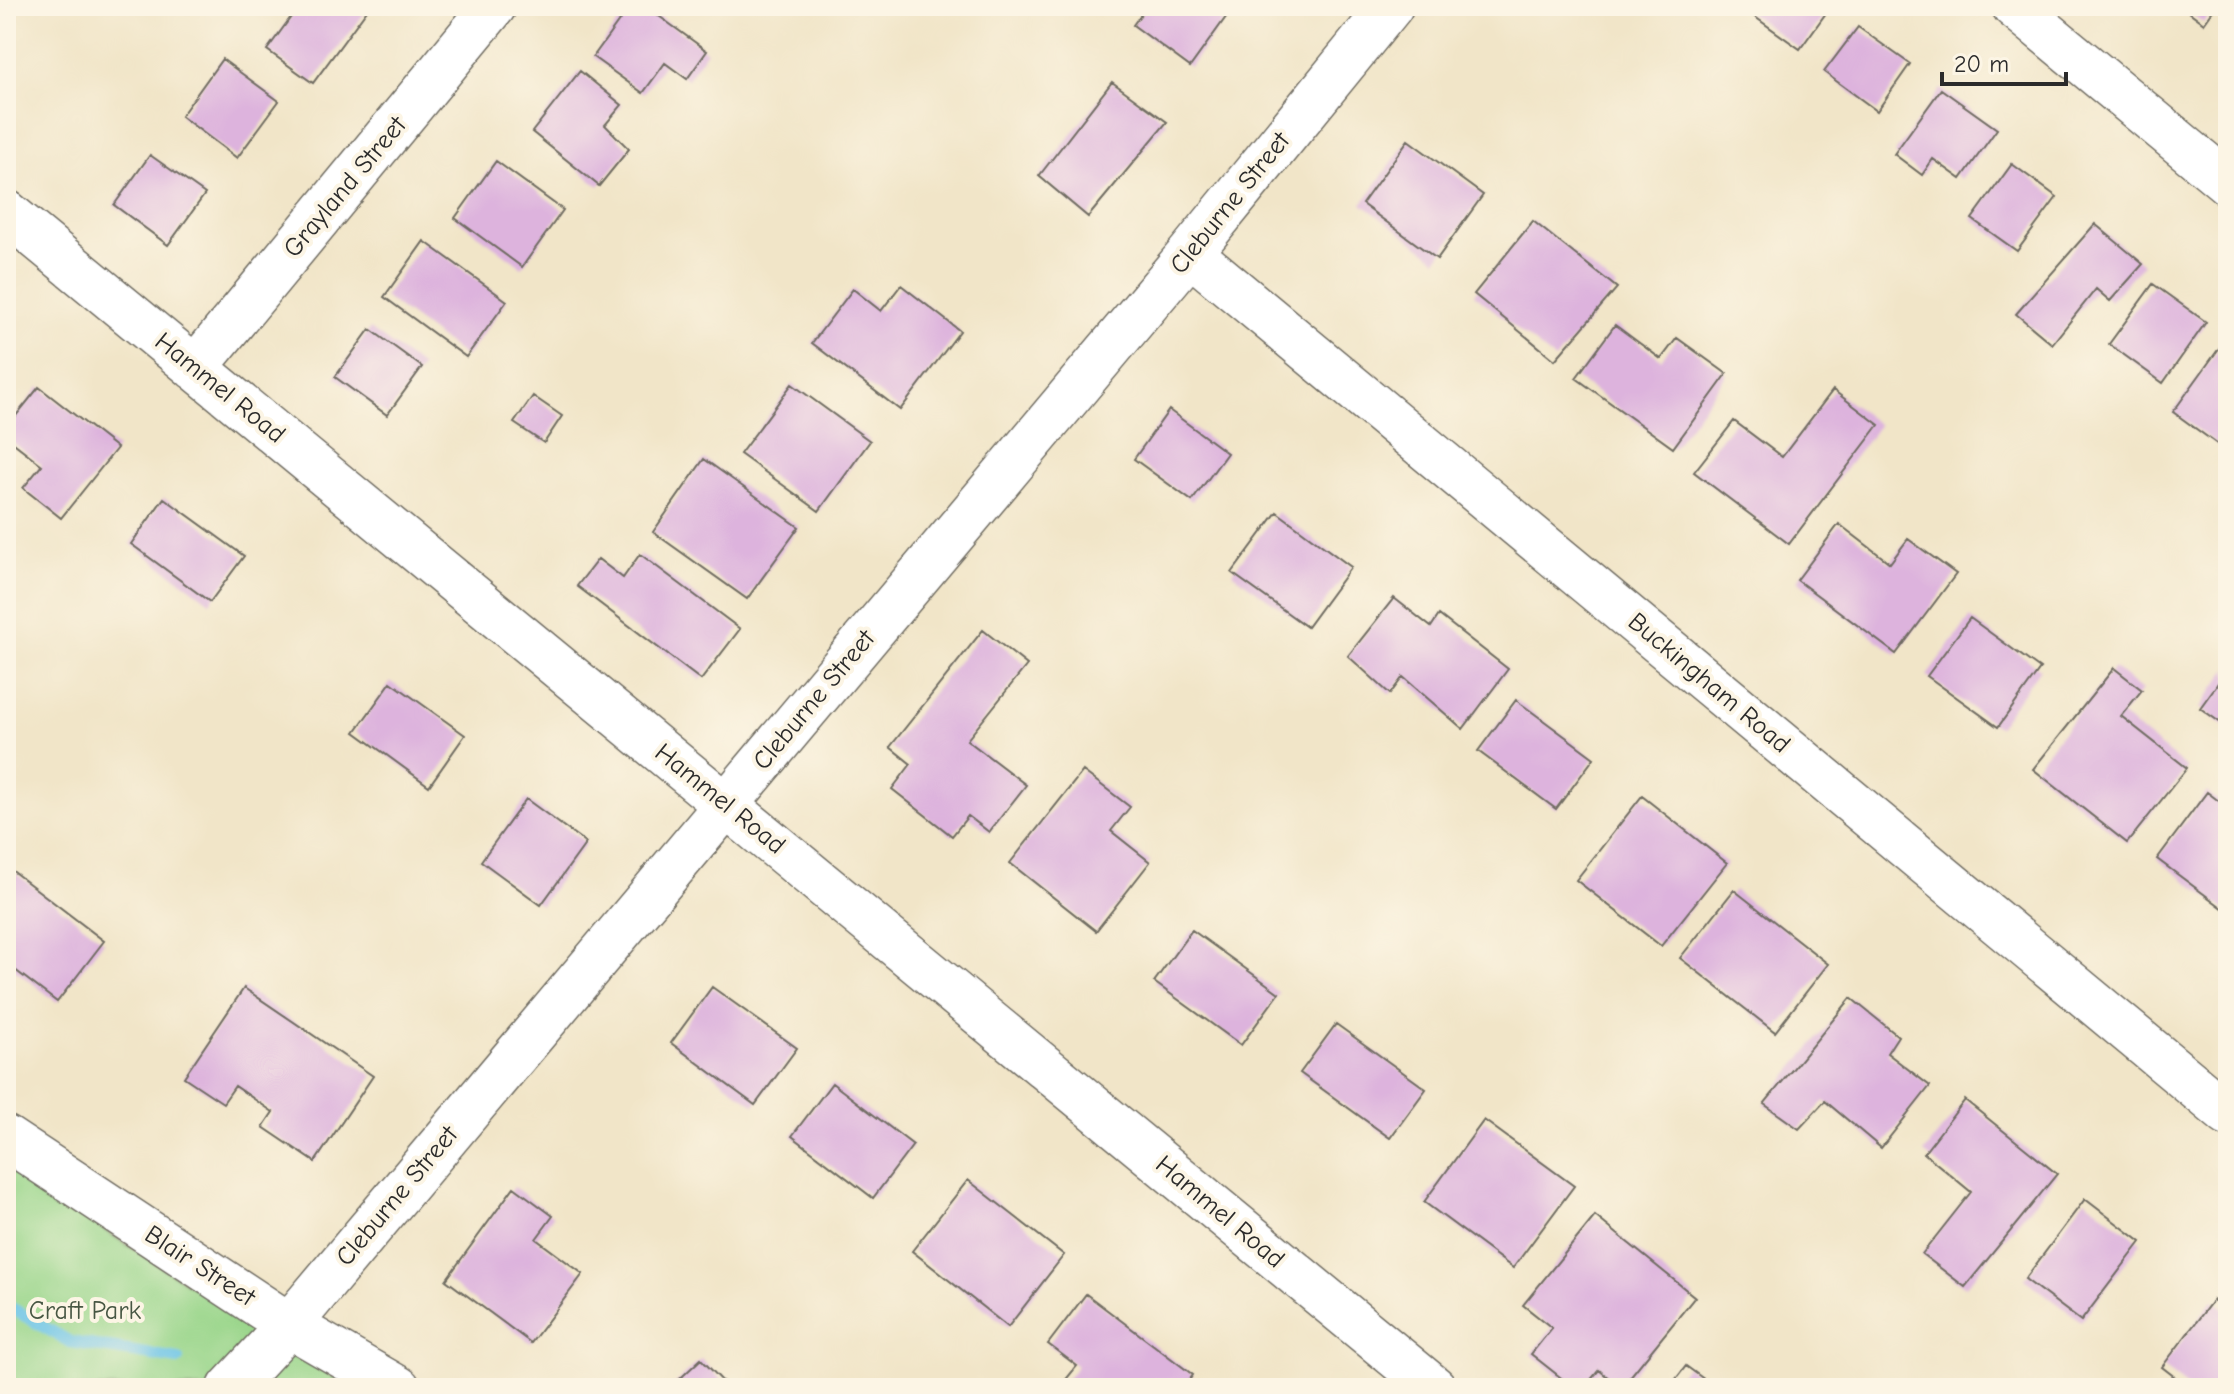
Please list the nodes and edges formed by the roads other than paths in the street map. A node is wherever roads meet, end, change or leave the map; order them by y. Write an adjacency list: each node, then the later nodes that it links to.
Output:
1 (494, 6): 7 (street, Grayland Street)
2 (1391, 6): 6 (street, Cleburne Street)
3 (2014, 6): 4 (street)
4 (2228, 183)
5 (6, 212): 7 (street, Hammel Road)
6 (1190, 253): 8 (street, Cleburne Street); 9 (street, Buckingham Road)
7 (195, 368): 8 (street, Hammel Road)
8 (726, 804): 11 (street, Cleburne Street); 14 (street, Hammel Road)
9 (2228, 1114)
10 (6, 1138): 11 (street, Blair Street)
11 (289, 1325): 12 (street, Cleburne Street); 13 (street, Blair Street)
12 (230, 1388)
13 (398, 1388)
14 (1434, 1388)

